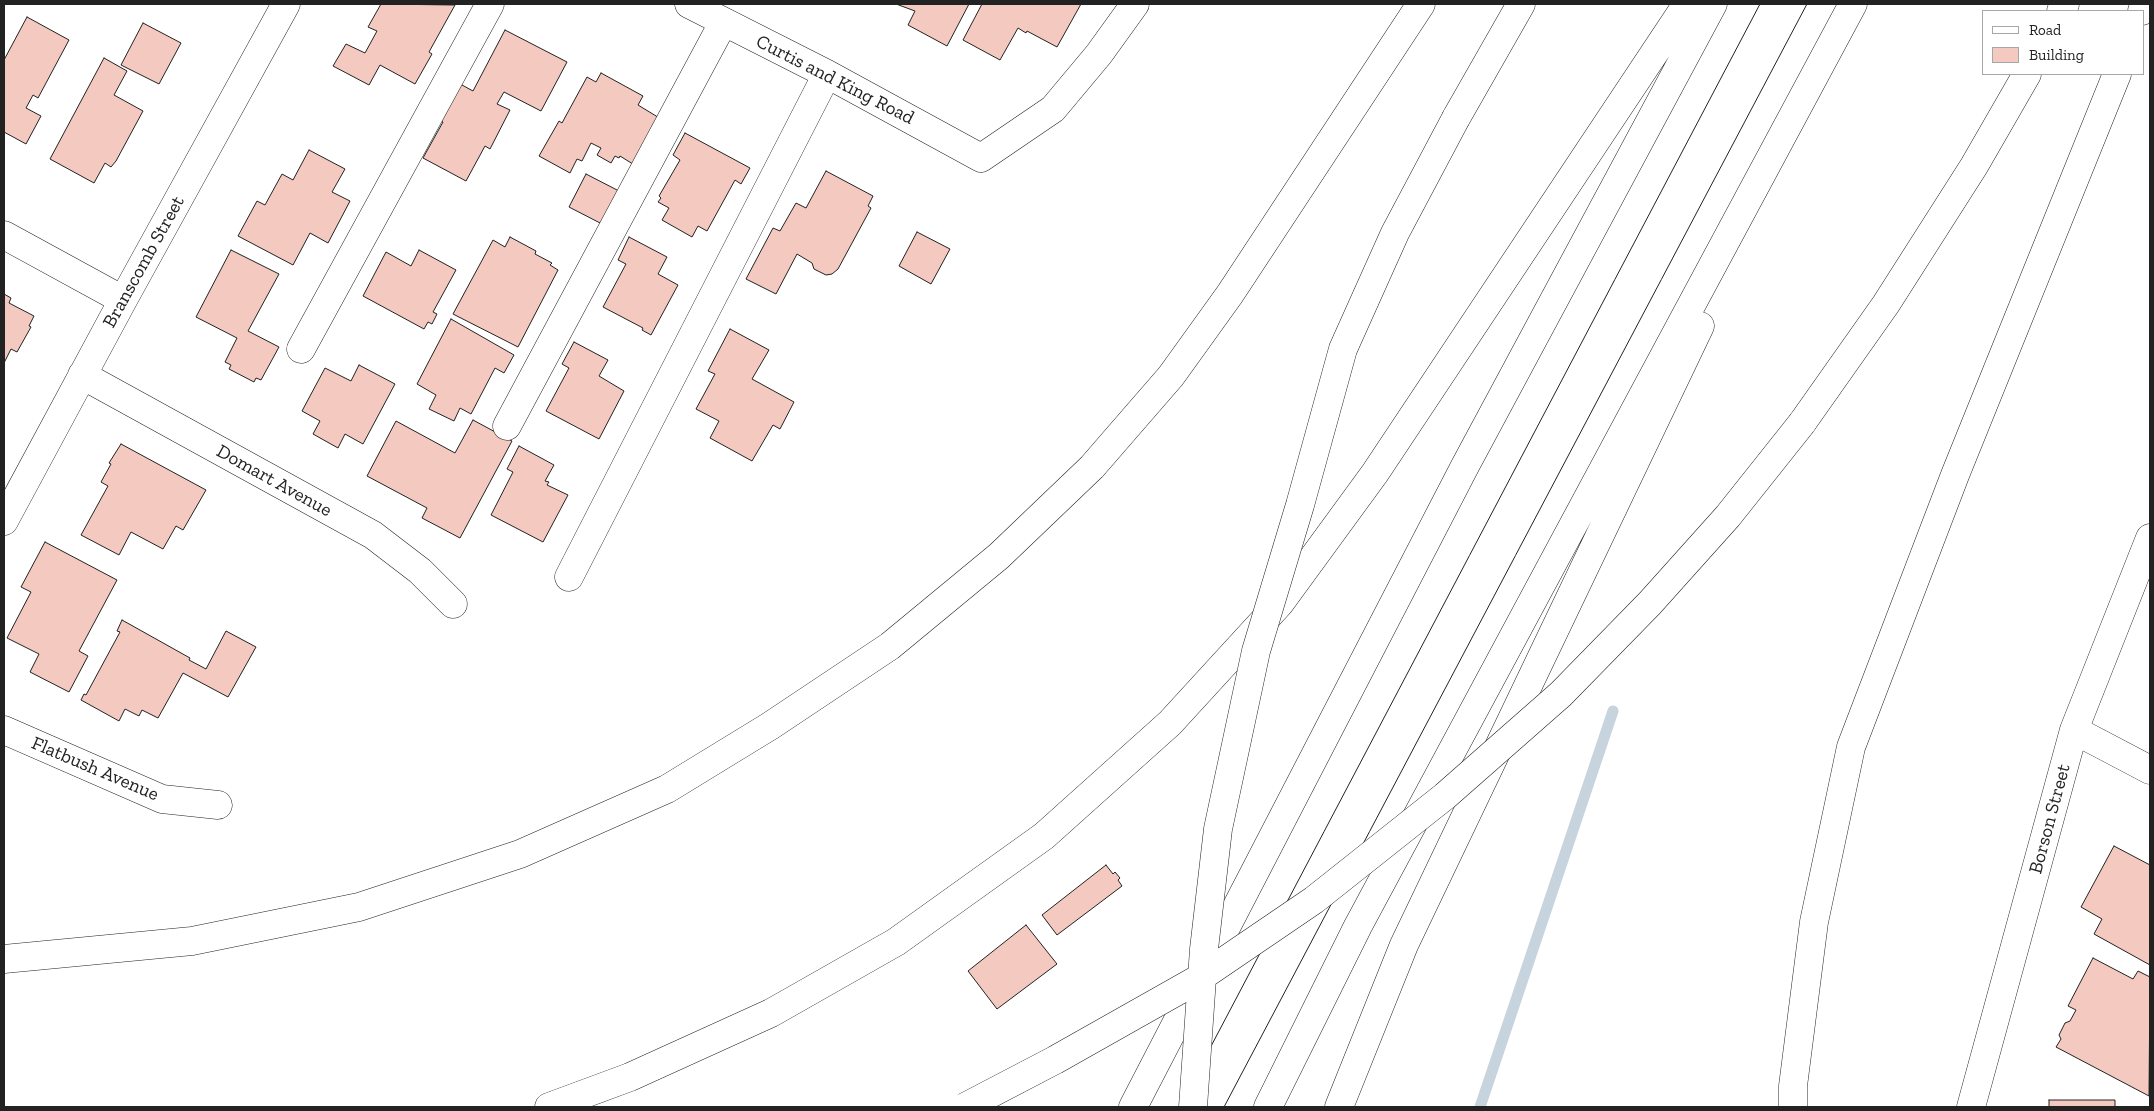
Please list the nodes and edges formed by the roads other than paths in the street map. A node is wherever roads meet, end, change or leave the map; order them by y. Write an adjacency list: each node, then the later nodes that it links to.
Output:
1 (286, 4): 15 (main road, Branscomb Street)
2 (490, 4): 16 (main road)
3 (689, 4): 10 (main road, Curtis and King Road)
4 (1136, 4): 11 (main road, Curtis and King Road)
5 (1421, 4): 27 (main road)
6 (1521, 4): 31 (main road, bridge)
7 (1687, 4): 28 (main road)
8 (1713, 4): 30 (main road)
9 (1854, 4): 32 (main road); 33 (main road)
10 (723, 22): 11 (main road, Curtis and King Road); 18 (main road)
11 (828, 74): 21 (main road)
12 (2026, 75): 29 (main road, bridge)
13 (2117, 75): 34 (main road)
14 (4, 235): 15 (main road)
15 (123, 300): 17 (main road, Branscomb Street)
16 (301, 349)
17 (82, 375): 19 (main road, Branscomb Street); 22 (main road, Domart Avenue)
18 (507, 426)
19 (4, 521)
20 (2150, 538): 24 (main road, Borson Street)
21 (569, 577)
22 (454, 604)
23 (4, 730): 26 (main road, Flatbush Avenue)
24 (2074, 730): 25 (main road); 35 (main road, Borson Street)
25 (2150, 770)
26 (218, 805)
27 (4, 959)
28 (549, 1107)
29 (965, 1107)
30 (1133, 1107)
31 (1193, 1107)
32 (1268, 1107)
33 (1339, 1107)
34 (1793, 1107)
35 (1971, 1107)

